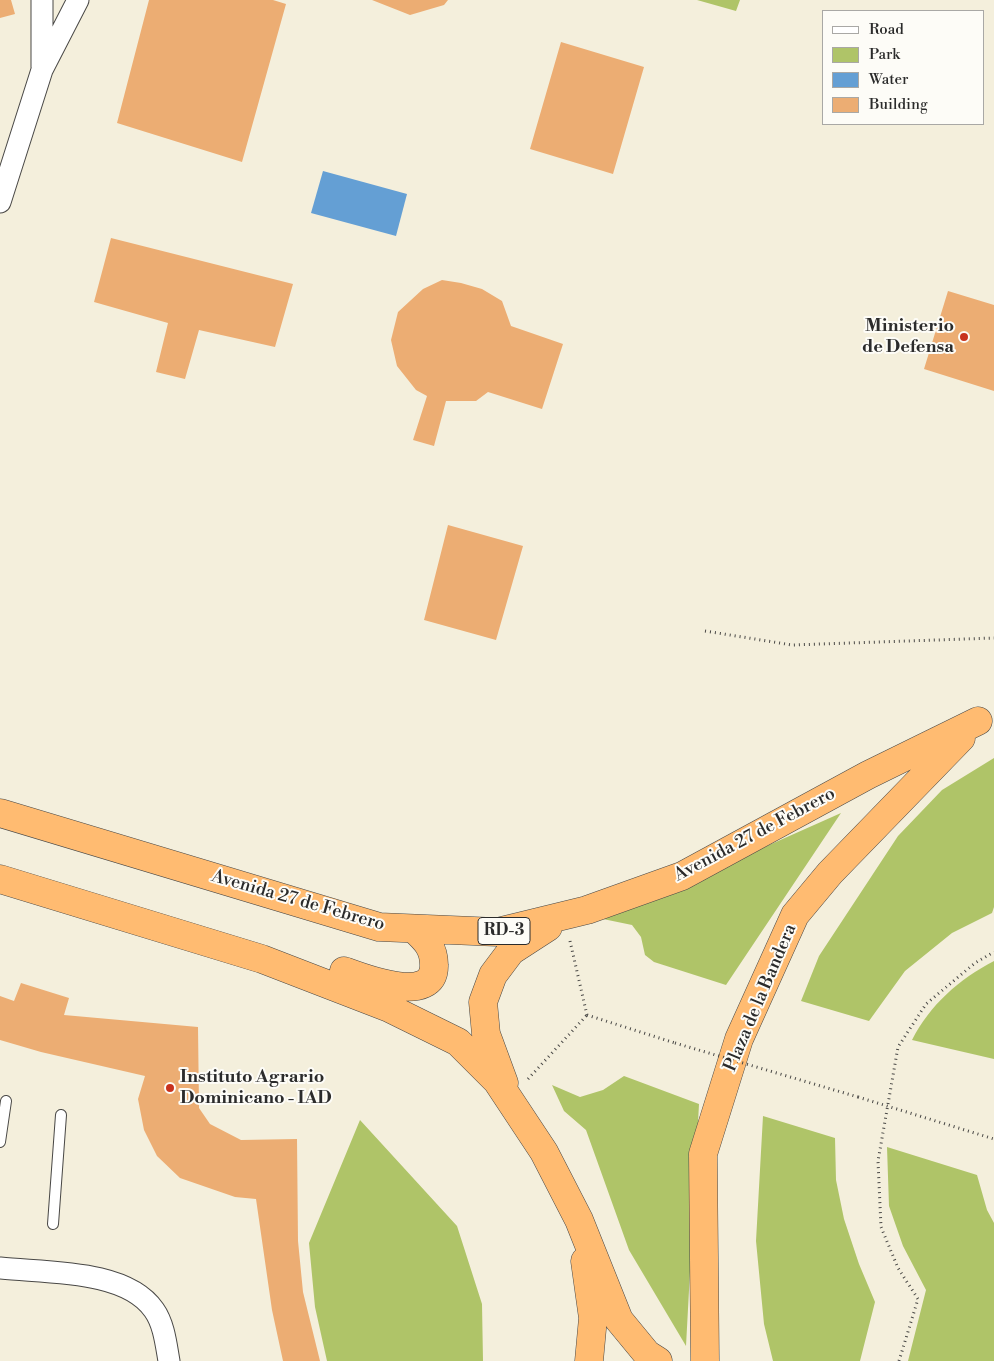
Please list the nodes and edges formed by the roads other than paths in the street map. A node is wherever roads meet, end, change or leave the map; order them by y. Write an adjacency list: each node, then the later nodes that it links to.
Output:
1 (42, 0): 3 (street)
2 (78, 0): 3 (street)
3 (42, 70): 4 (street)
4 (0, 202)
5 (986, 718): 8 (highway, Avenida 27 de Febrero / RD-3); 21 (highway, Plaza de la Bandera / RD-3)
6 (0, 813): 9 (highway, Avenida 27 de Febrero / RD-3)
7 (0, 879): 10 (highway)
8 (564, 916): 9 (highway, Avenida 27 de Febrero / RD-3); 11 (highway)
9 (414, 929): 10 (highway)
10 (262, 959): 11 (highway)
11 (509, 1100): 15 (highway)
12 (6, 1101): 14 (lane)
13 (61, 1115): 16 (lane)
14 (0, 1142)
15 (579, 1220): 19 (highway); 20 (highway)
16 (54, 1224)
17 (0, 1268): 18 (street)
18 (169, 1361)
19 (589, 1361)
20 (658, 1361)
21 (705, 1361)

